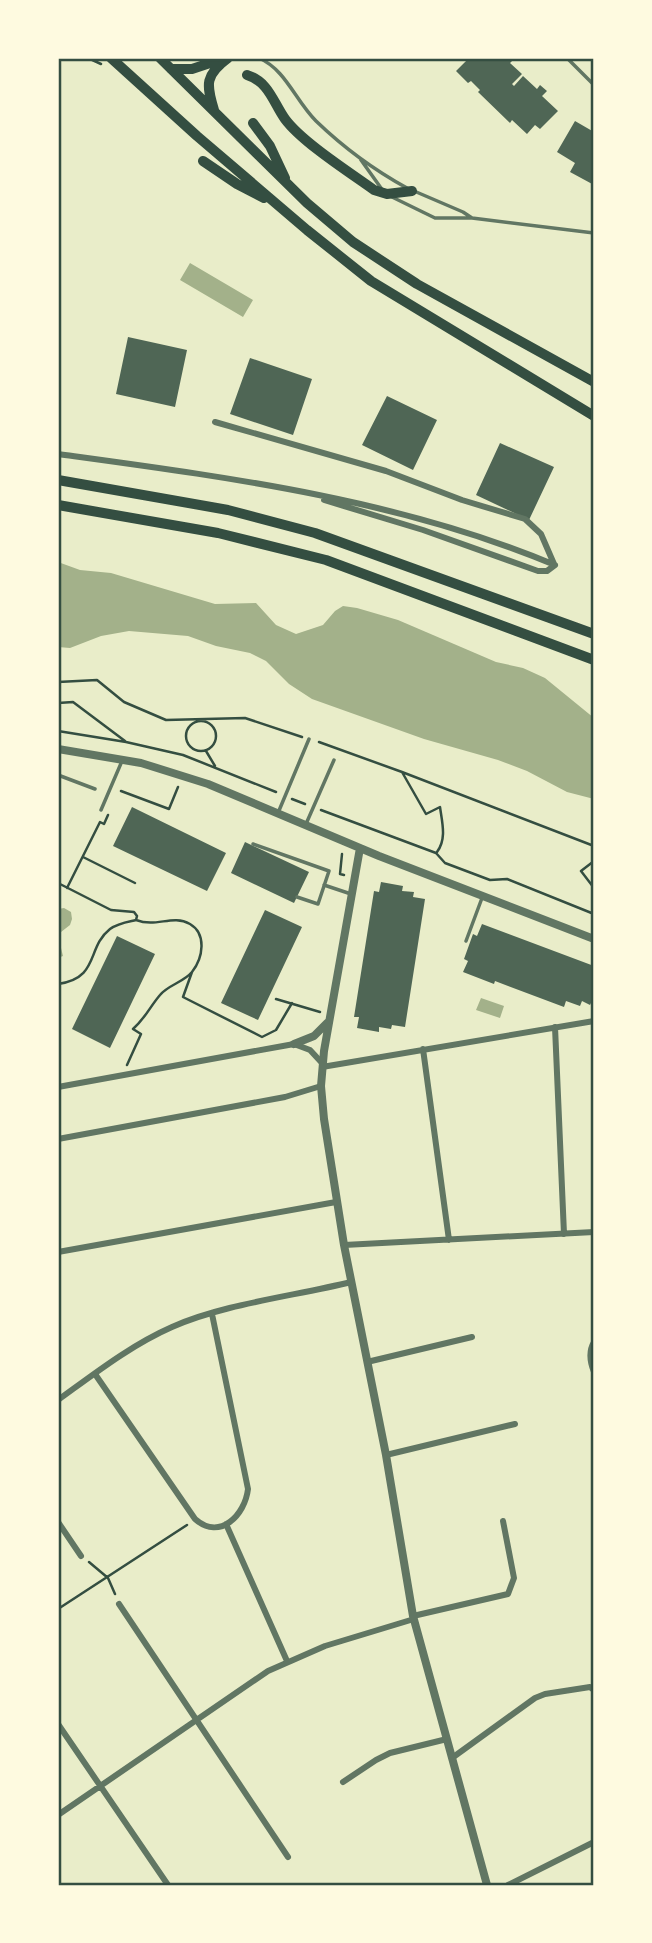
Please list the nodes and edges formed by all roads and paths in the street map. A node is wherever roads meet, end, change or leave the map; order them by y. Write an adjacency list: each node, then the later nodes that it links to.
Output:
1 (111, 58): 16 (main road)
2 (160, 58): 6 (main road)
3 (227, 58): 6 (main road); 9 (main road)
4 (259, 58): 11 (lane)
5 (567, 58): 8 (lane)
6 (171, 69): 9 (main road)
7 (247, 75): 15 (main road)
8 (594, 85)
9 (216, 114): 13 (main road)
10 (253, 123): 13 (main road)
11 (360, 159): 14 (lane); 15 (lane)
12 (203, 161): 16 (main road)
13 (288, 185): 19 (main road)
14 (412, 191): 15 (main road); 17 (lane)
15 (387, 194): 17 (lane)
16 (280, 206): 20 (main road)
17 (472, 218): 18 (lane)
18 (594, 233)
19 (594, 382)
20 (594, 416)
21 (215, 422): 26 (street)
22 (58, 454): 24 (street)
23 (58, 480): 27 (highway)
24 (299, 493): 26 (street); 26 (street)
25 (58, 505): 28 (highway)
26 (555, 565)
27 (594, 634)
28 (594, 660)
29 (58, 703): 32 (path)
30 (58, 731): 32 (path)
31 (309, 739): 42 (lane)
32 (126, 742): 37 (path)
33 (58, 749): 35 (street)
34 (206, 751): 34 (path); 37 (path)
35 (122, 759): 45 (lane); 47 (street)
36 (334, 760): 44 (lane)
37 (215, 766): 42 (path)
38 (402, 772): 51 (path)
39 (58, 775): 41 (lane)
40 (179, 783): 43 (path)
41 (94, 789)
42 (285, 796): 44 (path); 47 (lane)
43 (116, 801)
44 (313, 807): 48 (lane); 51 (path)
45 (100, 810)
46 (110, 813): 52 (path)
47 (278, 813): 48 (street)
48 (306, 824): 50 (street)
49 (253, 844): 56 (lane)
50 (360, 848): 59 (street); 60 (street)
51 (436, 853): 62 (path)
52 (83, 857): 55 (path); 57 (path)
53 (594, 861): 58 (path)
54 (58, 883): 57 (path)
55 (135, 883)
56 (324, 886): 59 (lane); 61 (lane)
57 (67, 888): 63 (path)
58 (594, 888)
59 (351, 894): 70 (street)
60 (482, 896): 64 (street); 65 (lane)
61 (297, 897)
62 (594, 914)
63 (136, 920): 66 (path); 67 (path)
64 (594, 939)
65 (466, 941)
66 (192, 972): 69 (path); 76 (path)
67 (58, 984)
68 (276, 999): 69 (path)
69 (292, 1003): 70 (path)
70 (330, 1018): 73 (street); 75 (street)
71 (594, 1021): 72 (street)
72 (555, 1027): 74 (street); 82 (street)
73 (294, 1044): 75 (street); 76 (street)
74 (423, 1049): 75 (street); 83 (street)
75 (322, 1065): 77 (street)
76 (125, 1075): 78 (street)
77 (321, 1086): 79 (street); 80 (street)
78 (58, 1087)
79 (58, 1139)
80 (336, 1202): 84 (street); 85 (street)
81 (594, 1233): 82 (street)
82 (564, 1234): 83 (street)
83 (449, 1240): 84 (street)
84 (344, 1245): 86 (street)
85 (59, 1253)
86 (351, 1282): 87 (street); 90 (street)
87 (212, 1314): 92 (street); 99 (street)
88 (472, 1337): 90 (street)
89 (594, 1342): 91 (street)
90 (367, 1362): 95 (street)
91 (594, 1372)
92 (95, 1374): 93 (street); 96 (street)
93 (58, 1400)
94 (515, 1424): 95 (street)
95 (386, 1455): 104 (street)
96 (195, 1519): 99 (street); 101 (path)
97 (503, 1521): 104 (street)
98 (58, 1522): 100 (street)
99 (226, 1524): 105 (street)
100 (81, 1556): 101 (path)
101 (108, 1578): 102 (path); 103 (path)
102 (119, 1604): 107 (street)
103 (58, 1609)
104 (413, 1618): 105 (street); 109 (street)
105 (287, 1661): 107 (street)
106 (594, 1690): 110 (street)
107 (195, 1720): 112 (street); 115 (street)
108 (58, 1724): 112 (street)
109 (446, 1739): 110 (street); 111 (street)
110 (452, 1758): 117 (street)
111 (342, 1782)
112 (100, 1786): 113 (street); 116 (street)
113 (58, 1815)
114 (594, 1842): 118 (street)
115 (288, 1857)
116 (168, 1885)
117 (487, 1885)
118 (508, 1885)

